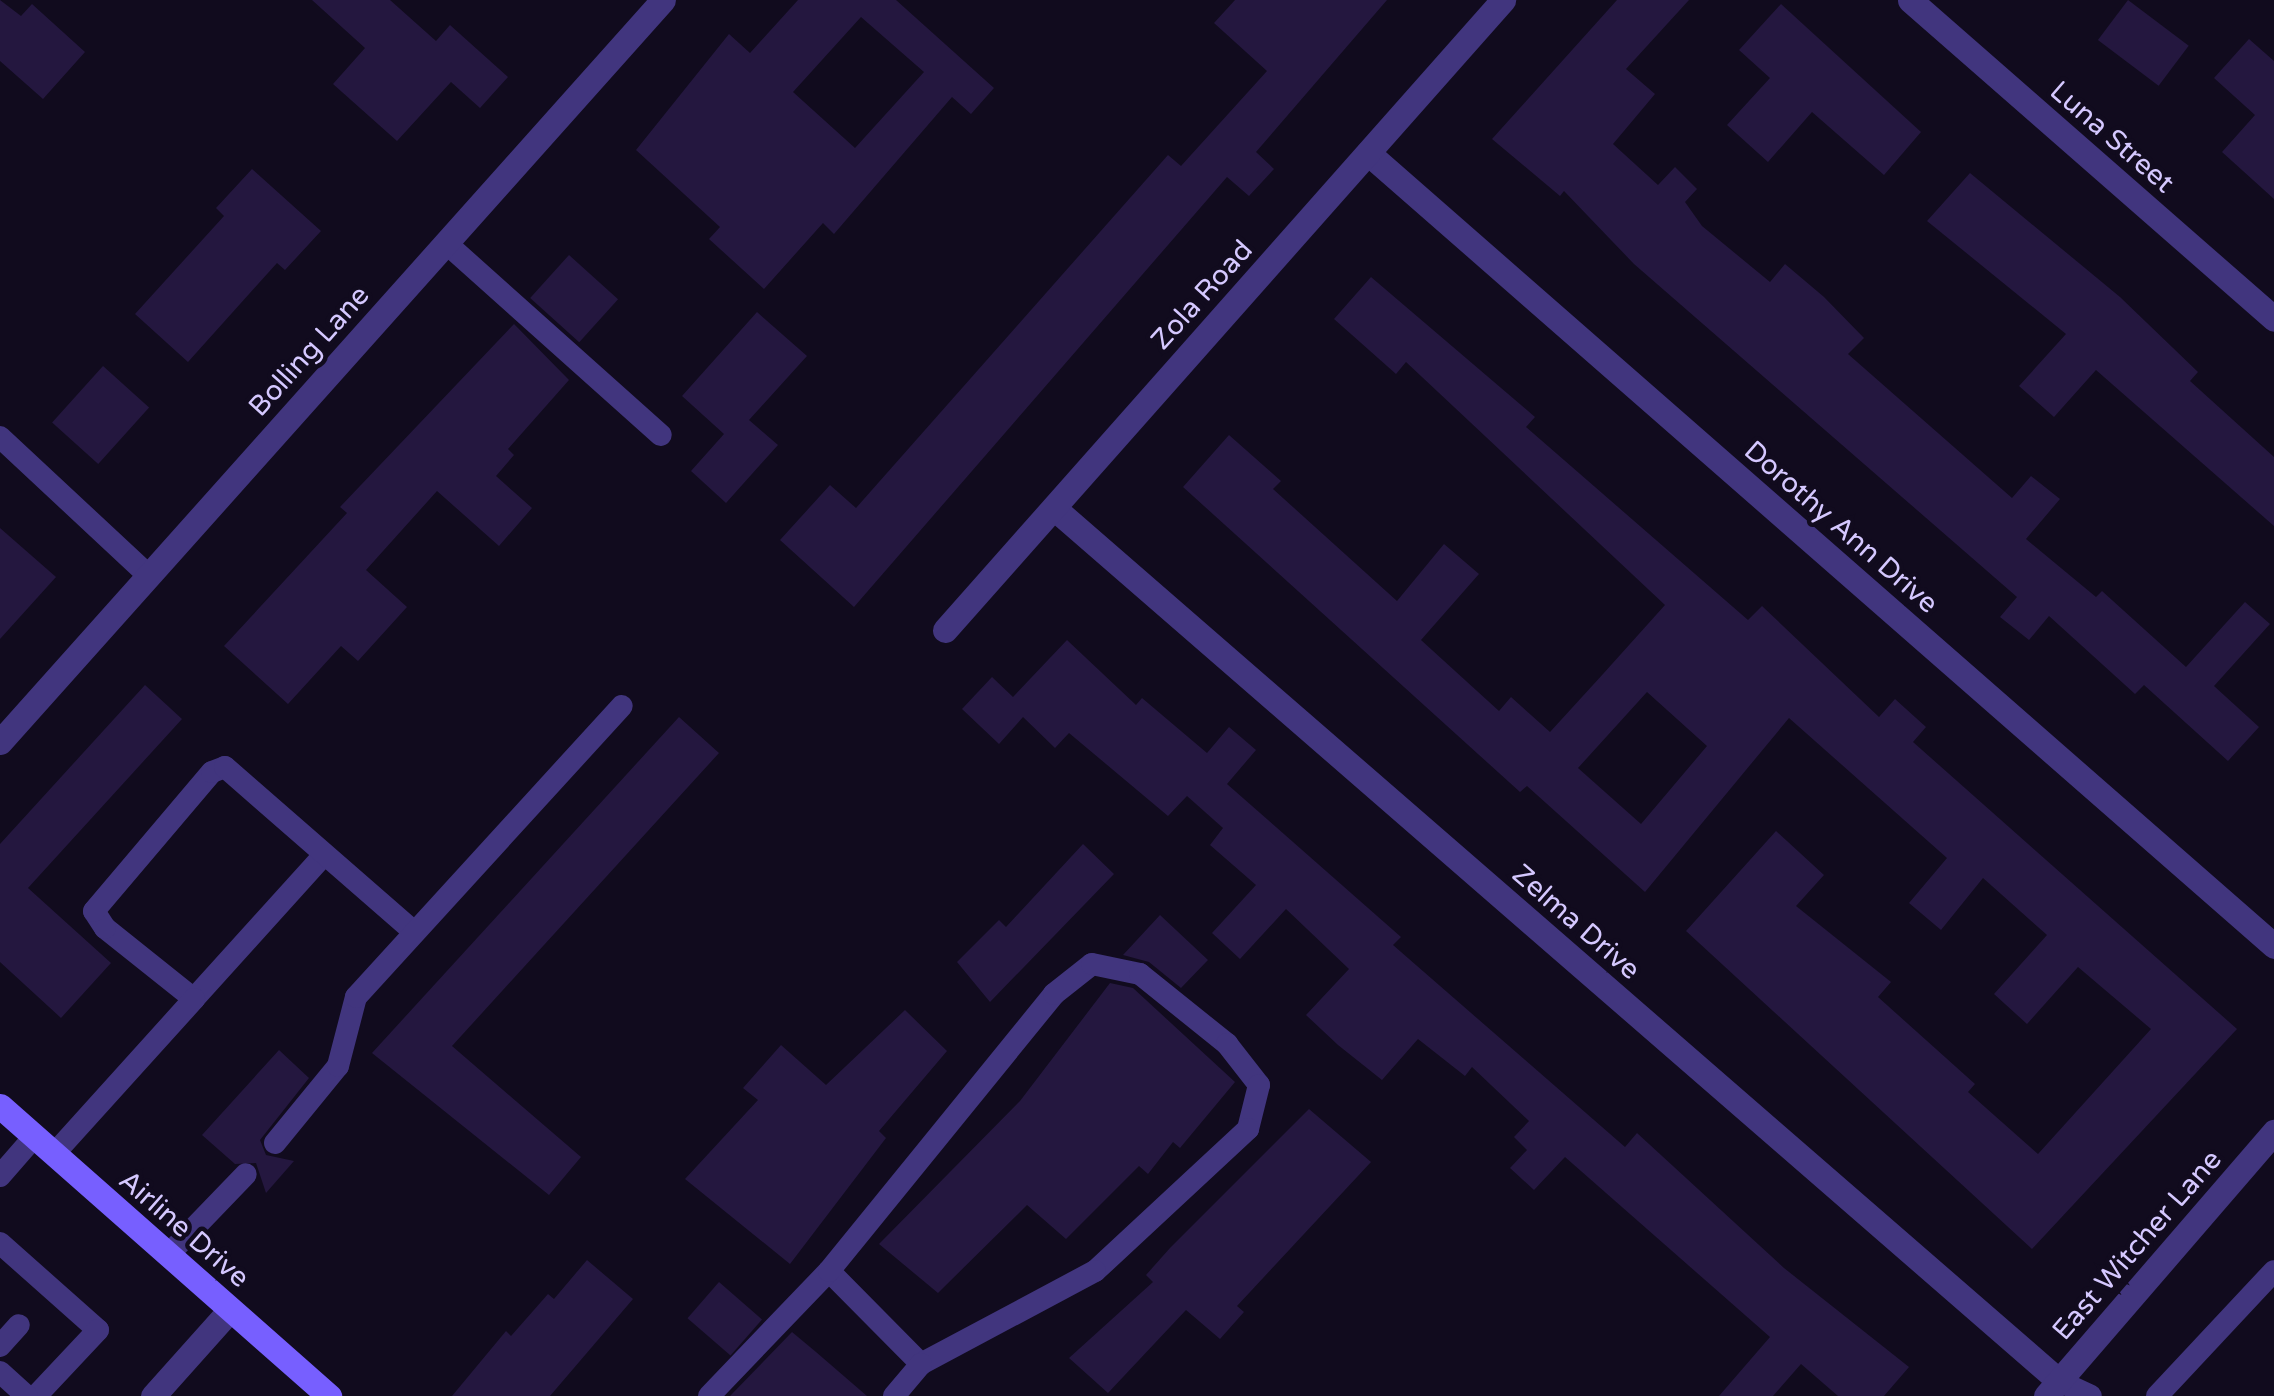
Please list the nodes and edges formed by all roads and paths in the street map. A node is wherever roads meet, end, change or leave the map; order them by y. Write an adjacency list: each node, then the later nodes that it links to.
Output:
1 (663, 0): 5 (street, Bolling Lane)
2 (1503, 0): 4 (street, Zola Road)
3 (1910, 0): 6 (street, Luna Street)
4 (1368, 154): 9 (street, Zola Road); 16 (street, Dorothy Ann Drive)
5 (446, 243): 7 (lane); 10 (street, Bolling Lane)
6 (2274, 319)
7 (661, 435)
8 (0, 438): 10 (lane)
9 (1054, 508): 11 (street, Zola Road); 33 (street, Zelma Drive)
10 (149, 576): 13 (street, Bolling Lane)
11 (946, 630)
12 (622, 706): 15 (lane)
13 (0, 742)
14 (322, 856): 15 (lane); 17 (lane); 17 (lane)
15 (412, 930): 20 (lane)
16 (2274, 946)
17 (194, 999): 21 (lane)
18 (0, 1106): 21 (main road, Airline Drive)
19 (2274, 1132): 33 (street, East Witcher Lane)
20 (274, 1143)
21 (44, 1145): 23 (lane); 24 (main road, Airline Drive)
22 (246, 1174): 24 (lane)
23 (0, 1176)
24 (168, 1254): 28 (main road, Airline Drive)
25 (8, 1255): 35 (lane)
26 (2274, 1270): 41 (lane)
27 (829, 1271): 31 (lane); 31 (lane); 38 (lane)
28 (230, 1310): 36 (street); 37 (main road, Airline Drive)
29 (19, 1325): 30 (lane)
30 (0, 1346)
31 (922, 1364): 39 (lane)
32 (0, 1372): 34 (lane)
33 (2053, 1388): 40 (lane)
34 (27, 1396)
35 (36, 1396)
36 (153, 1396)
37 (328, 1396)
38 (709, 1396)
39 (894, 1396)
40 (2091, 1396)
41 (2158, 1396)

